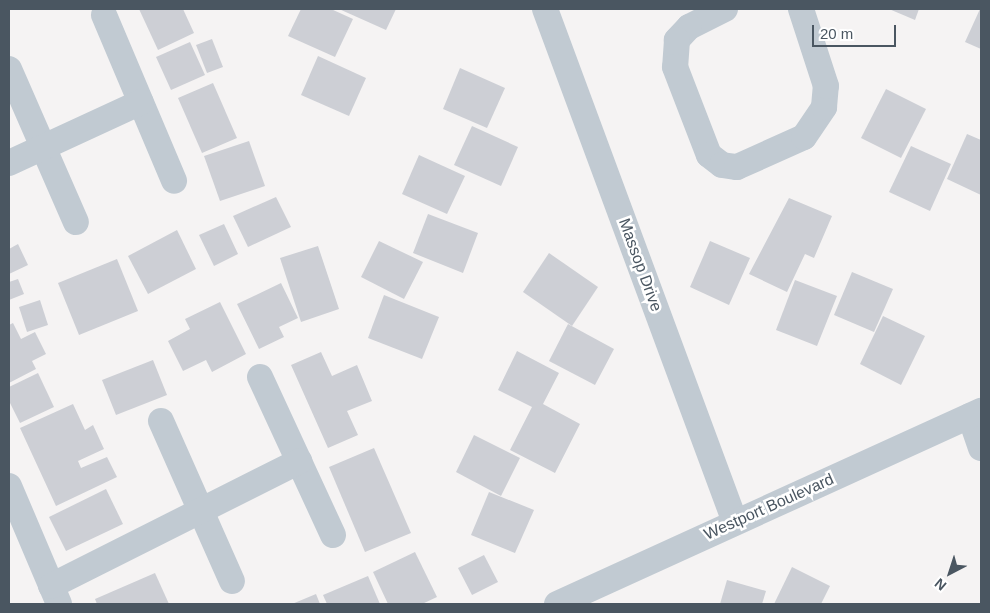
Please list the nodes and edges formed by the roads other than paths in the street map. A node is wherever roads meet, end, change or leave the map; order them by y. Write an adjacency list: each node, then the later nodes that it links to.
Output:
1 (545, 9): 18 (street, Massop Drive)
2 (725, 9): 3 (street)
3 (801, 9)
4 (104, 15): 6 (street)
5 (9, 69): 7 (street)
6 (141, 102): 7 (street); 9 (street)
7 (44, 148): 8 (street); 10 (street)
8 (9, 163)
9 (174, 181)
10 (76, 222)
11 (260, 377): 15 (street)
12 (976, 413): 14 (street); 18 (street, Westport Boulevard)
13 (162, 421): 17 (street)
14 (981, 448)
15 (299, 461): 17 (street); 19 (street)
16 (9, 486): 21 (street)
17 (200, 509): 20 (street); 21 (street)
18 (735, 522): 22 (street, Westport Boulevard)
19 (333, 535)
20 (232, 581)
21 (55, 595)
22 (557, 604)

